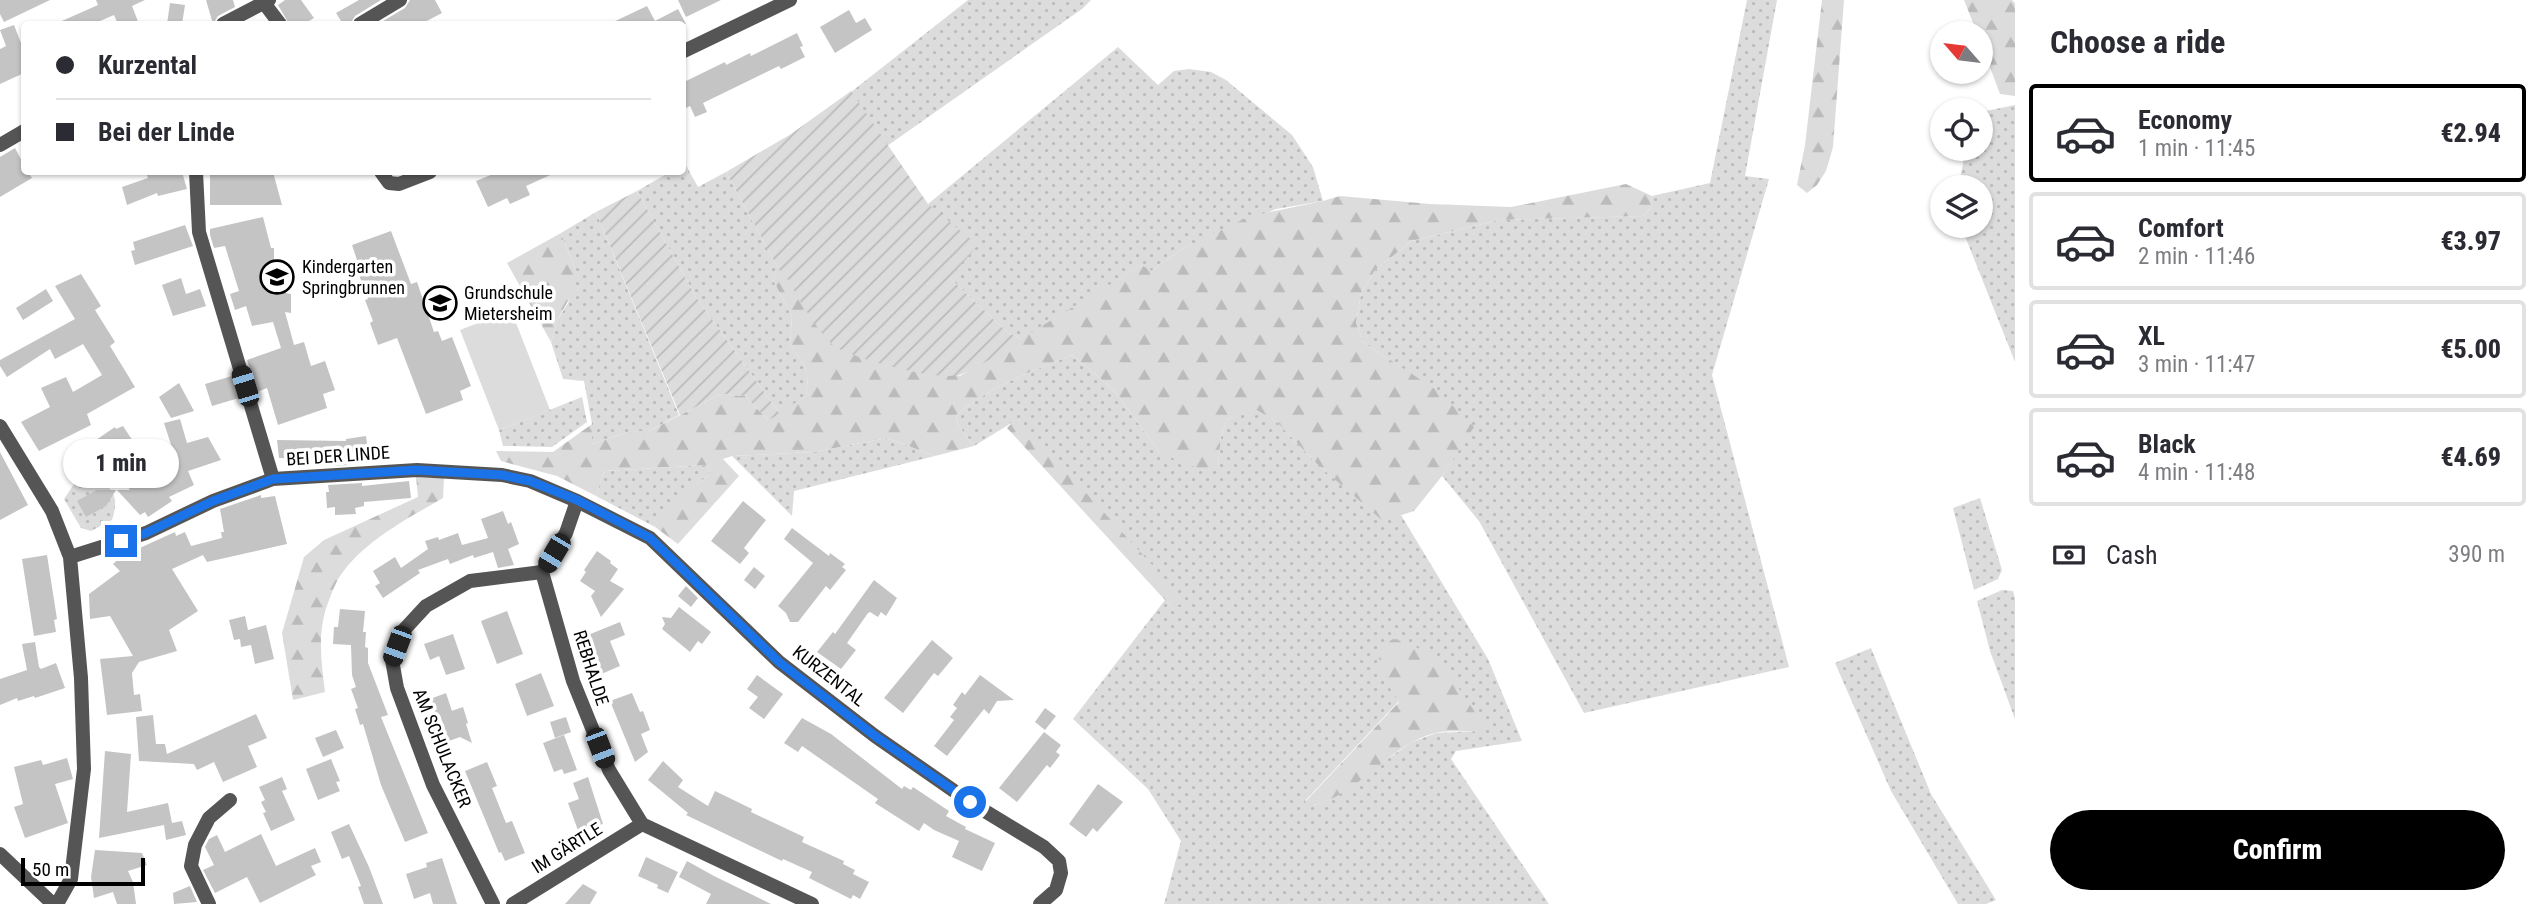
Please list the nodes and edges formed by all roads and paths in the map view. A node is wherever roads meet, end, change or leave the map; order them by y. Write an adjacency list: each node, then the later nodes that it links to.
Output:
1 (400, 0): 7 (street)
2 (790, 0): 8 (street)
3 (266, 1): 4 (street); 6 (street)
4 (248, 6): 5 (street)
5 (227, 21)
6 (278, 21)
7 (365, 21)
8 (686, 50)
9 (21, 133): 10 (street)
10 (0, 145)
11 (196, 175): 15 (street)
12 (422, 175): 13 (street)
13 (385, 177)
14 (0, 426): 17 (street)
15 (273, 479): 16 (street, BEI DER LINDE); 17 (street, BEI DER LINDE)
16 (577, 500): 18 (street); 27 (street, KURZENTAL)
17 (70, 557): 22 (street)
18 (542, 572): 20 (street, REBHALDE); 24 (street, AM SCHULACKER)
19 (230, 800): 23 (street)
20 (642, 824): 25 (street, IM GÄRTLE); 26 (street)
21 (0, 854): 22 (street)
22 (55, 904)
23 (209, 904)
24 (493, 904)
25 (513, 904)
26 (812, 904)
27 (1040, 904)

